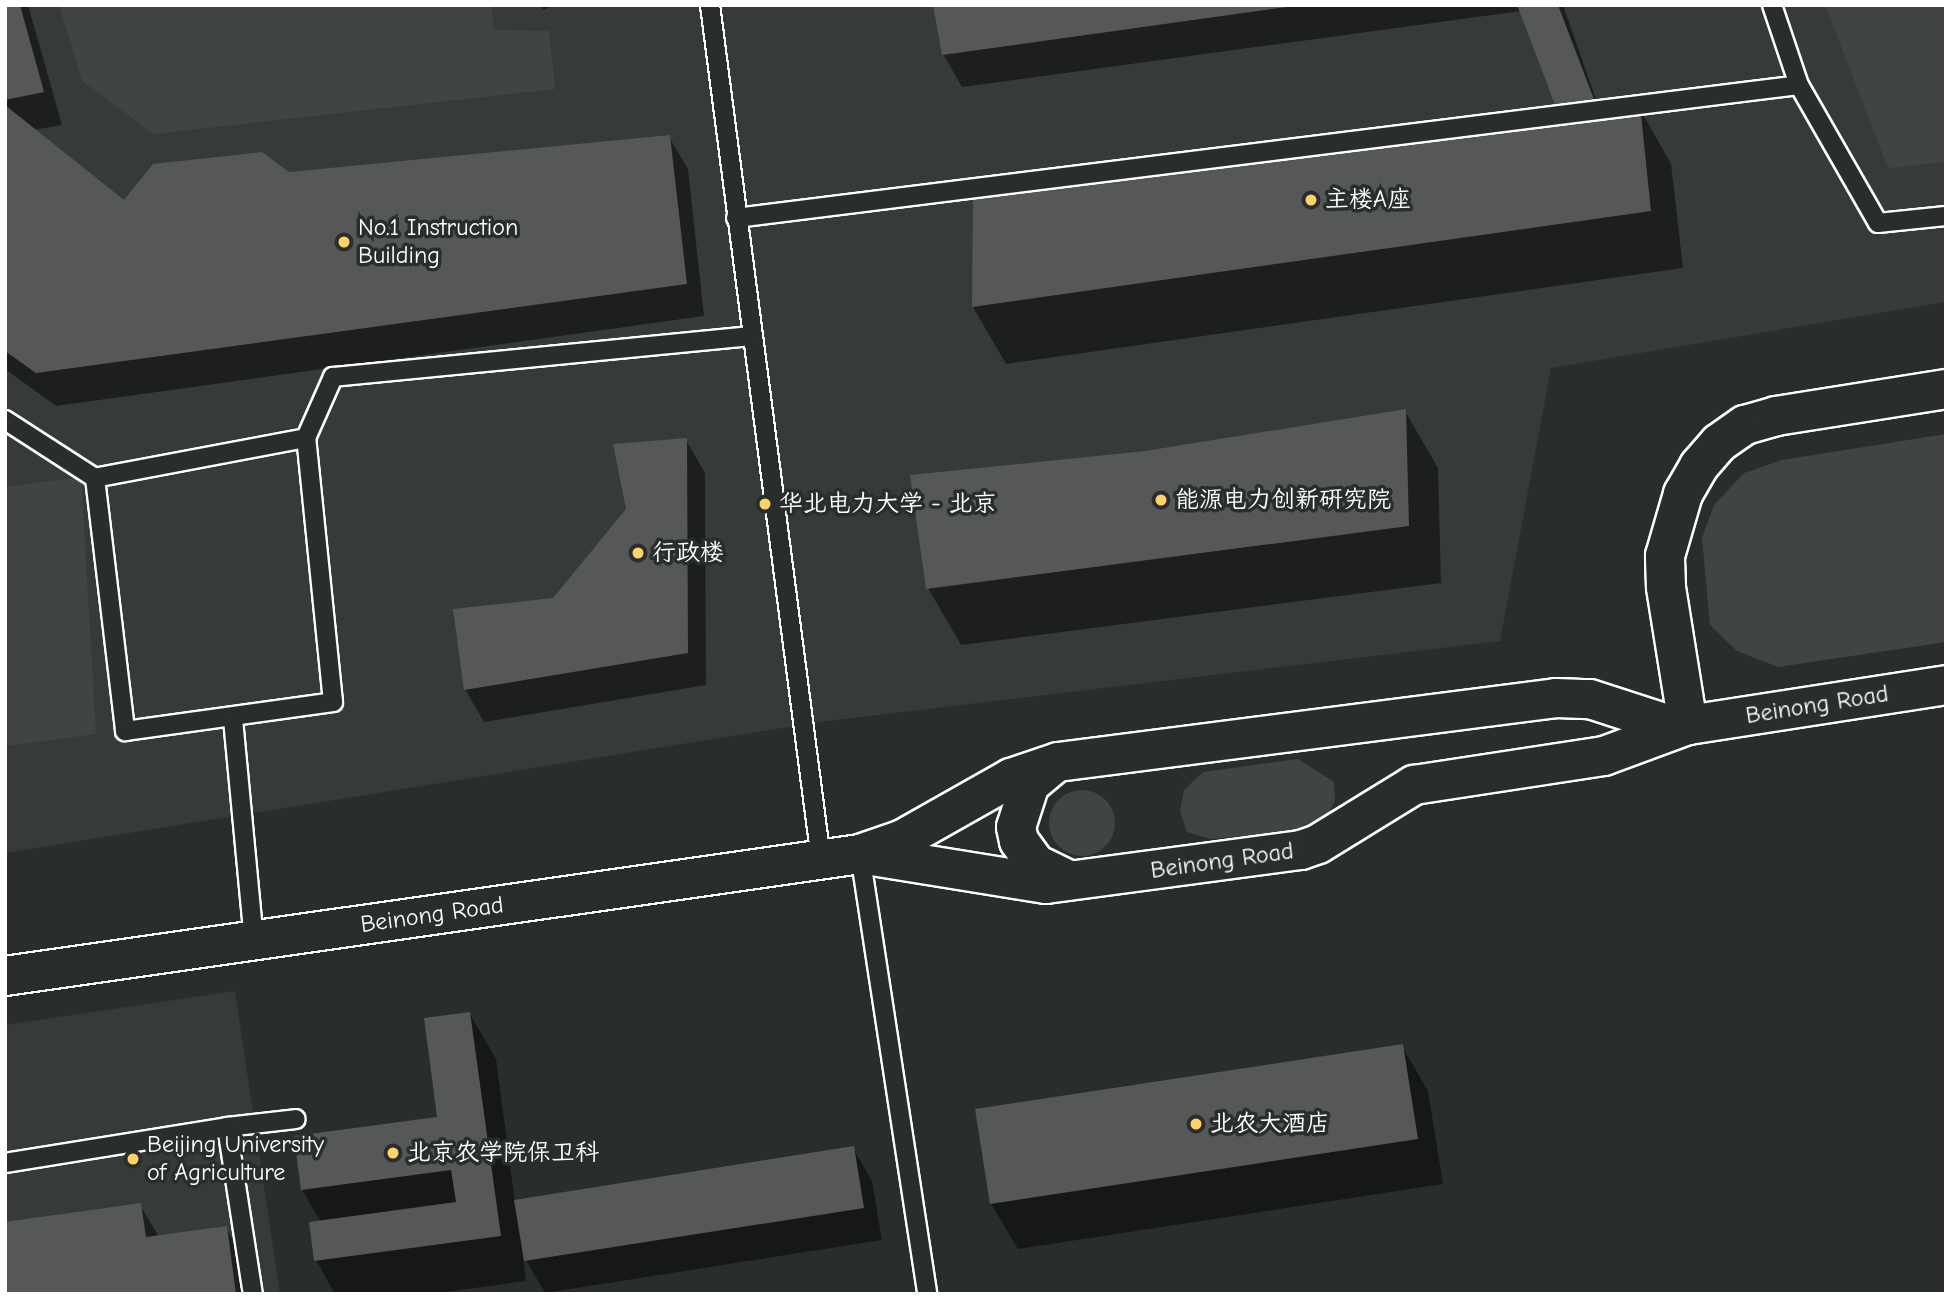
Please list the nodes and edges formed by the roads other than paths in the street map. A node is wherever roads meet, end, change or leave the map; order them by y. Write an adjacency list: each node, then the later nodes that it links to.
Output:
1 (710, 5): 5 (lane)
2 (1772, 5): 3 (lane)
3 (1799, 85): 4 (lane); 5 (lane)
4 (1946, 216)
5 (736, 218): 6 (lane)
6 (750, 336): 9 (lane); 16 (lane)
7 (1946, 390): 13 (street)
8 (5, 420): 10 (lane)
9 (306, 438): 10 (lane); 12 (lane)
10 (95, 478): 12 (lane)
11 (1946, 685): 13 (street, Beinong Road)
12 (233, 719): 18 (lane)
13 (1688, 725): 14 (street, Beinong Road); 17 (street, Beinong Road)
14 (1058, 762): 15 (street, Beinong Road); 17 (street)
15 (860, 854): 16 (street, Beinong Road); 17 (street, Beinong Road); 24 (lane)
16 (821, 860): 18 (street, Beinong Road)
17 (1079, 882)
18 (254, 940): 19 (street, Beinong Road)
19 (5, 976)
20 (296, 1119): 21 (lane)
21 (227, 1128): 22 (lane); 23 (lane)
22 (5, 1163)
23 (253, 1294)
24 (927, 1294)

